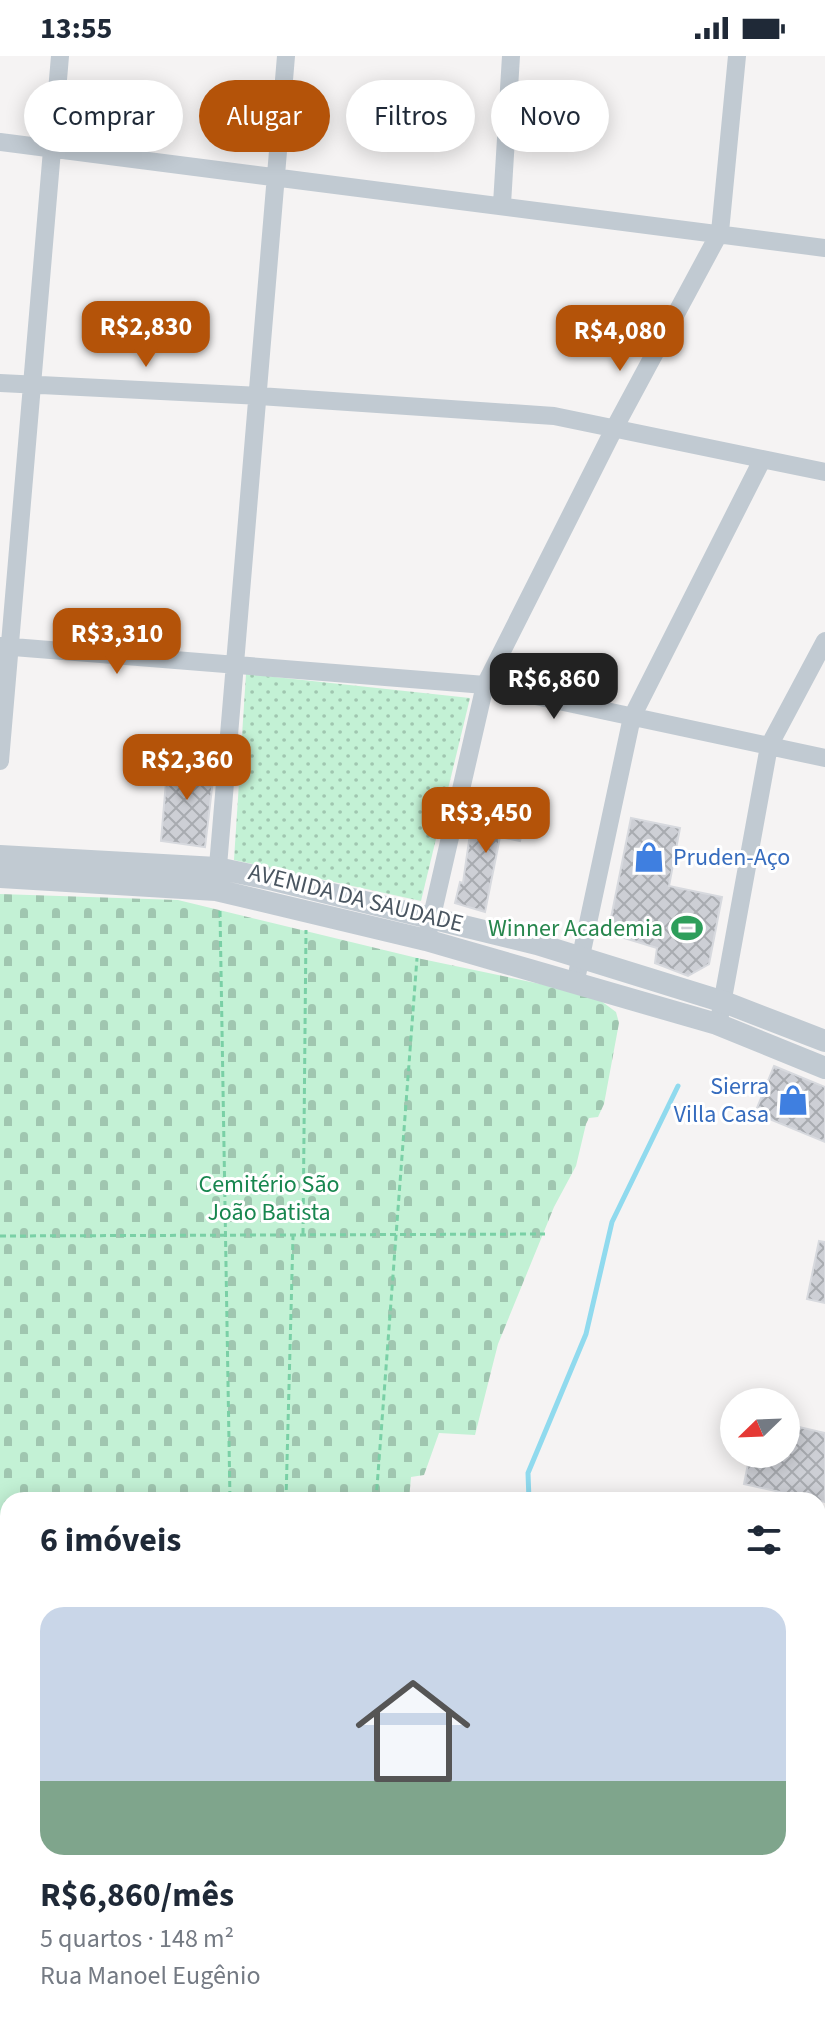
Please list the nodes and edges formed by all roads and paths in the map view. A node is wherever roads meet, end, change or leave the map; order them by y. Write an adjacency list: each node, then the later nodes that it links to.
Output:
1 (60, 56): 5 (street)
2 (286, 56): 10 (street)
3 (511, 56): 11 (street)
4 (737, 56): 12 (street)
5 (58, 80)
6 (0, 142): 7 (street)
7 (24, 144)
8 (52, 152): 15 (street)
9 (98, 152): 10 (street)
10 (276, 176): 11 (street); 16 (street)
11 (502, 204): 12 (street)
12 (720, 232): 13 (street); 17 (street)
13 (825, 248)
14 (0, 383): 15 (street)
15 (31, 385): 16 (street); 21 (street)
16 (259, 396): 17 (street); 22 (street)
17 (615, 427): 18 (street); 23 (street)
18 (762, 460): 19 (street); 24 (street)
19 (825, 472)
20 (825, 641): 25 (street)
21 (5, 646): 22 (street); 27 (street)
22 (237, 663): 23 (street); 30 (street)
23 (485, 685): 24 (street); 32 (street)
24 (632, 717): 25 (street); 33 (street)
25 (769, 746): 26 (street); 35 (street)
26 (825, 758)
27 (0, 761)
28 (0, 856): 30 (street, AVENIDA DA SAUDADE)
29 (0, 877): 30 (street, AVENIDA DA SAUDADE)
30 (218, 889): 32 (street, AVENIDA DA SAUDADE); 42 (path)
31 (306, 930): 44 (path)
32 (425, 939): 33 (street, AVENIDA DA SAUDADE); 34 (street, AVENIDA DA SAUDADE); 40 (path)
33 (580, 958): 34 (street); 35 (street, AVENIDA DA SAUDADE)
34 (575, 984): 36 (street, AVENIDA DA SAUDADE)
35 (724, 1002): 36 (street); 37 (street, AVENIDA DA SAUDADE)
36 (717, 1024): 38 (street, AVENIDA DA SAUDADE)
37 (825, 1041)
38 (825, 1067)
39 (545, 1234): 40 (path)
40 (394, 1235): 44 (path); 47 (path)
41 (0, 1236): 42 (path)
42 (224, 1236): 43 (path); 45 (path)
43 (293, 1236): 44 (path); 46 (path)
44 (303, 1236)
45 (230, 1492)
46 (286, 1492)
47 (377, 1492)

